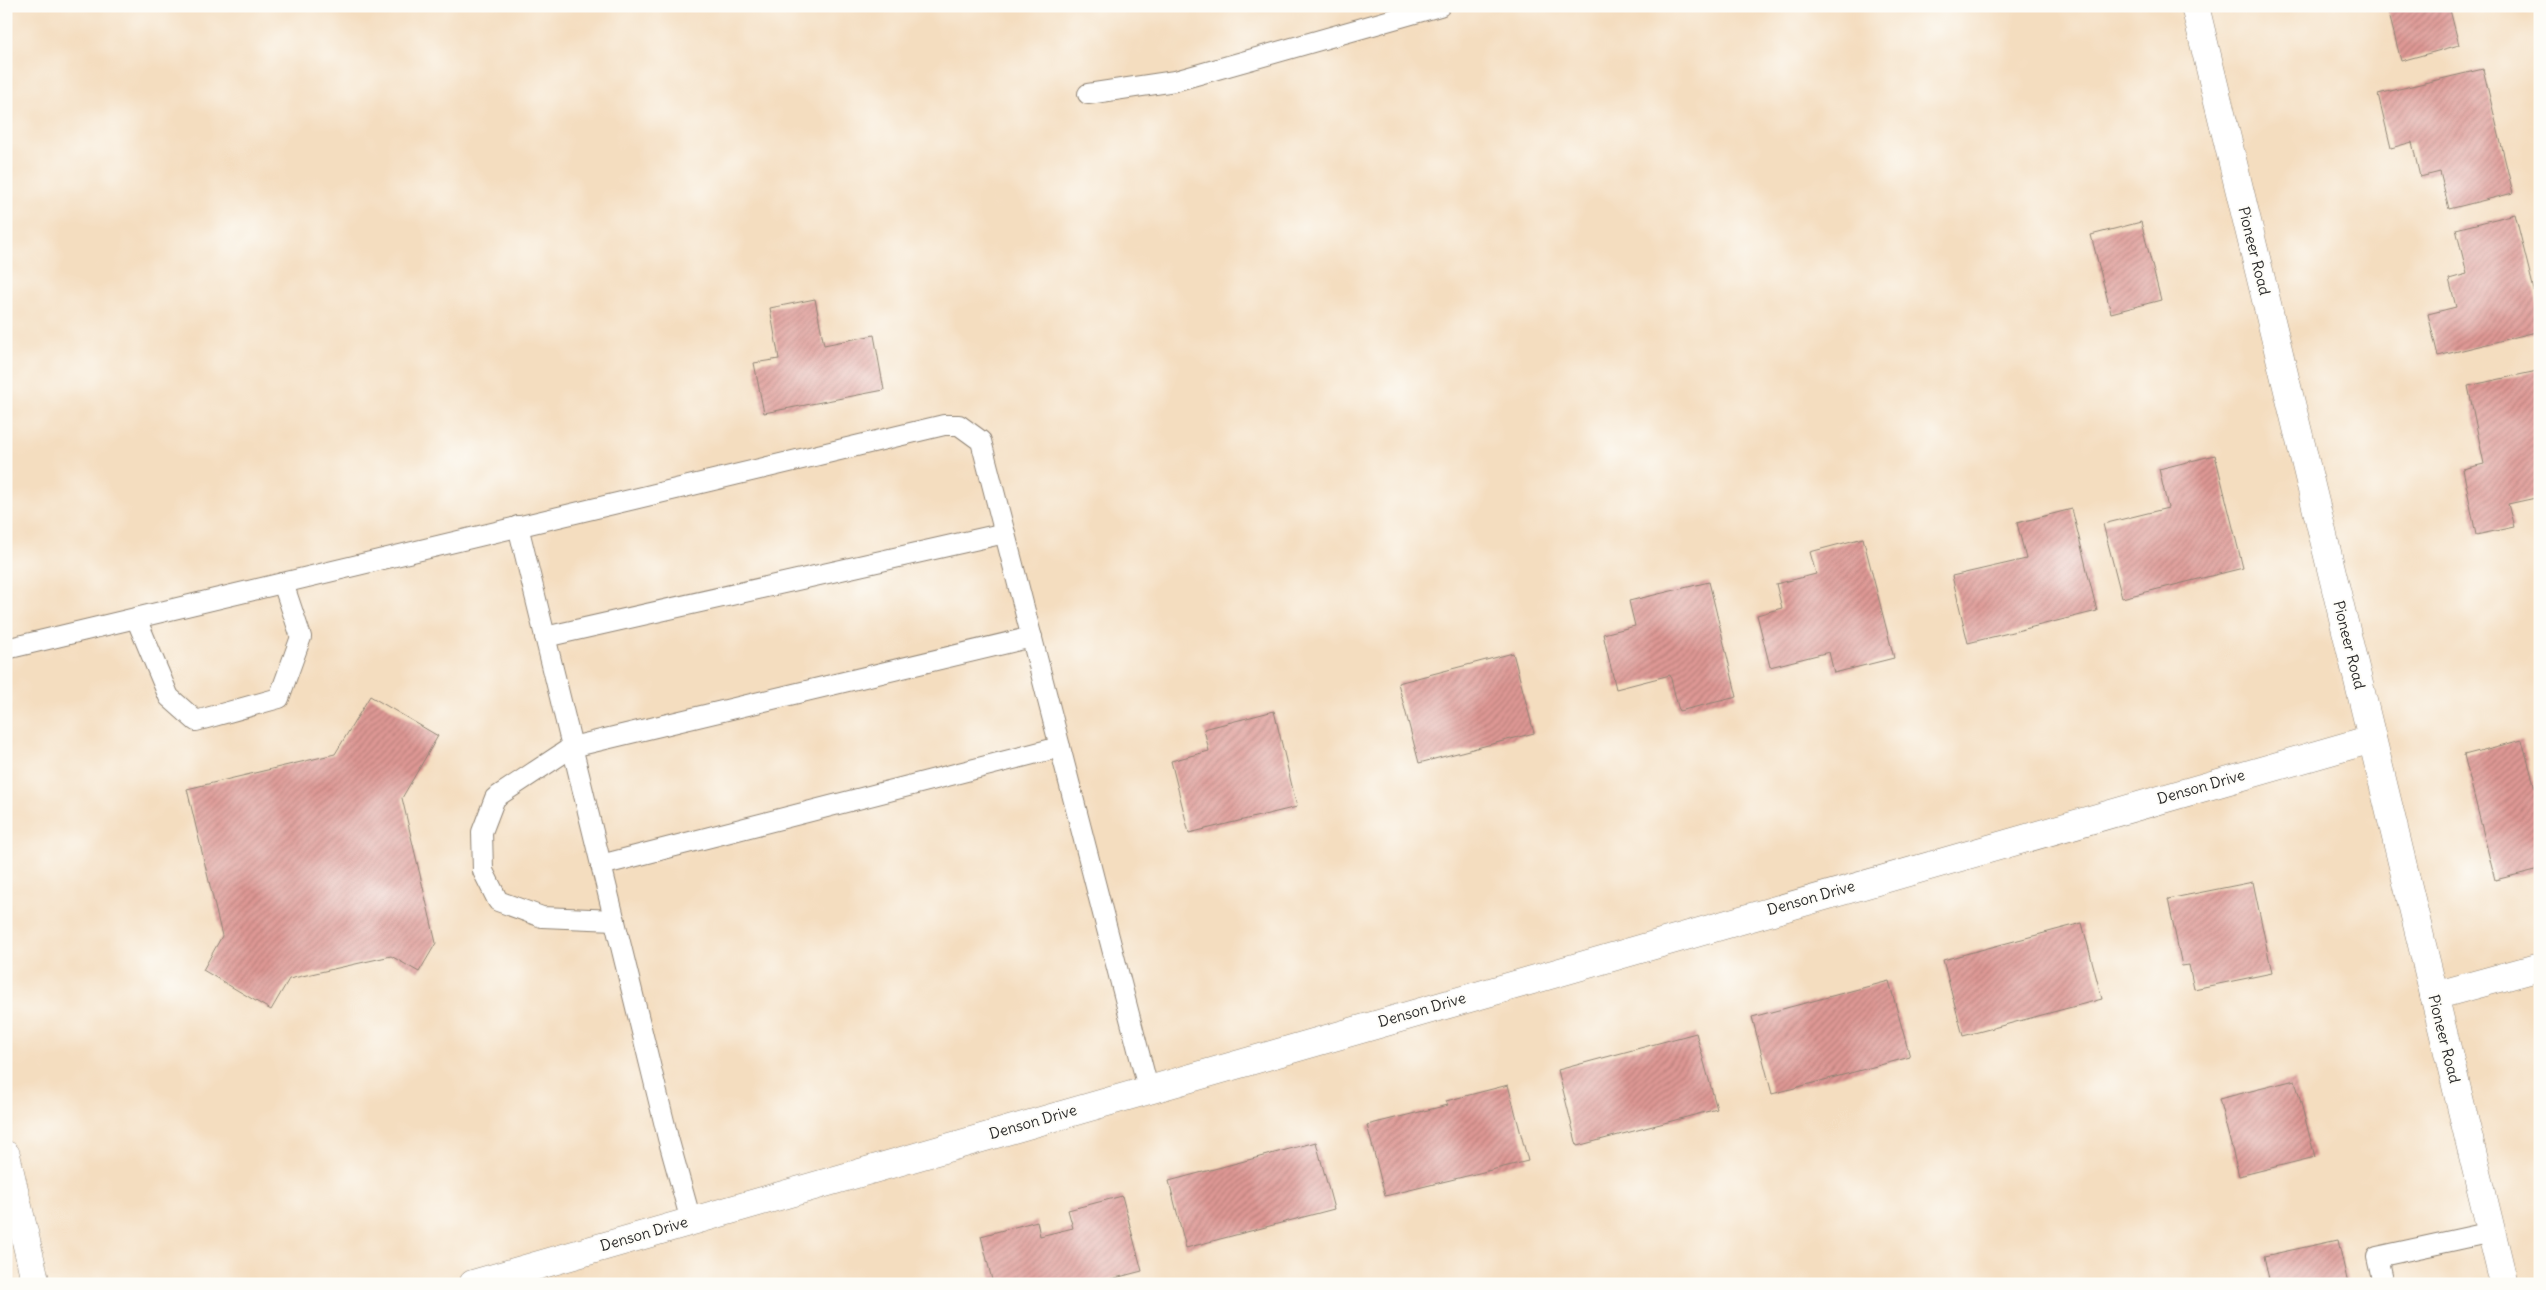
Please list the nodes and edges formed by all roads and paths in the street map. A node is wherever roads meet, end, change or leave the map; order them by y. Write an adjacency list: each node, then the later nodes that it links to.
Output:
1 (1440, 6): 3 (lane)
2 (2195, 6): 11 (street, Pioneer Road)
3 (1088, 94)
4 (518, 526): 5 (lane); 6 (lane); 9 (lane)
5 (1005, 533): 8 (lane); 9 (lane)
6 (283, 583): 7 (lane); 7 (lane)
7 (136, 618): 10 (lane)
8 (1032, 637): 12 (lane); 13 (lane)
9 (545, 638): 12 (lane)
10 (6, 649)
11 (2372, 738): 17 (street, Pioneer Road); 18 (street, Denson Drive)
12 (572, 746): 14 (lane); 15 (lane)
13 (1060, 747): 14 (lane); 18 (lane)
14 (601, 865): 15 (lane)
15 (615, 920): 20 (lane)
16 (2540, 968): 17 (street)
17 (2434, 996): 21 (street, Pioneer Road)
18 (1148, 1088): 20 (street, Denson Drive)
19 (6, 1155): 22 (street)
20 (691, 1221): 23 (street, Denson Drive)
21 (2492, 1232): 24 (lane); 25 (street, Pioneer Road)
22 (36, 1284)
23 (473, 1284)
24 (2383, 1284)
25 (2504, 1284)

